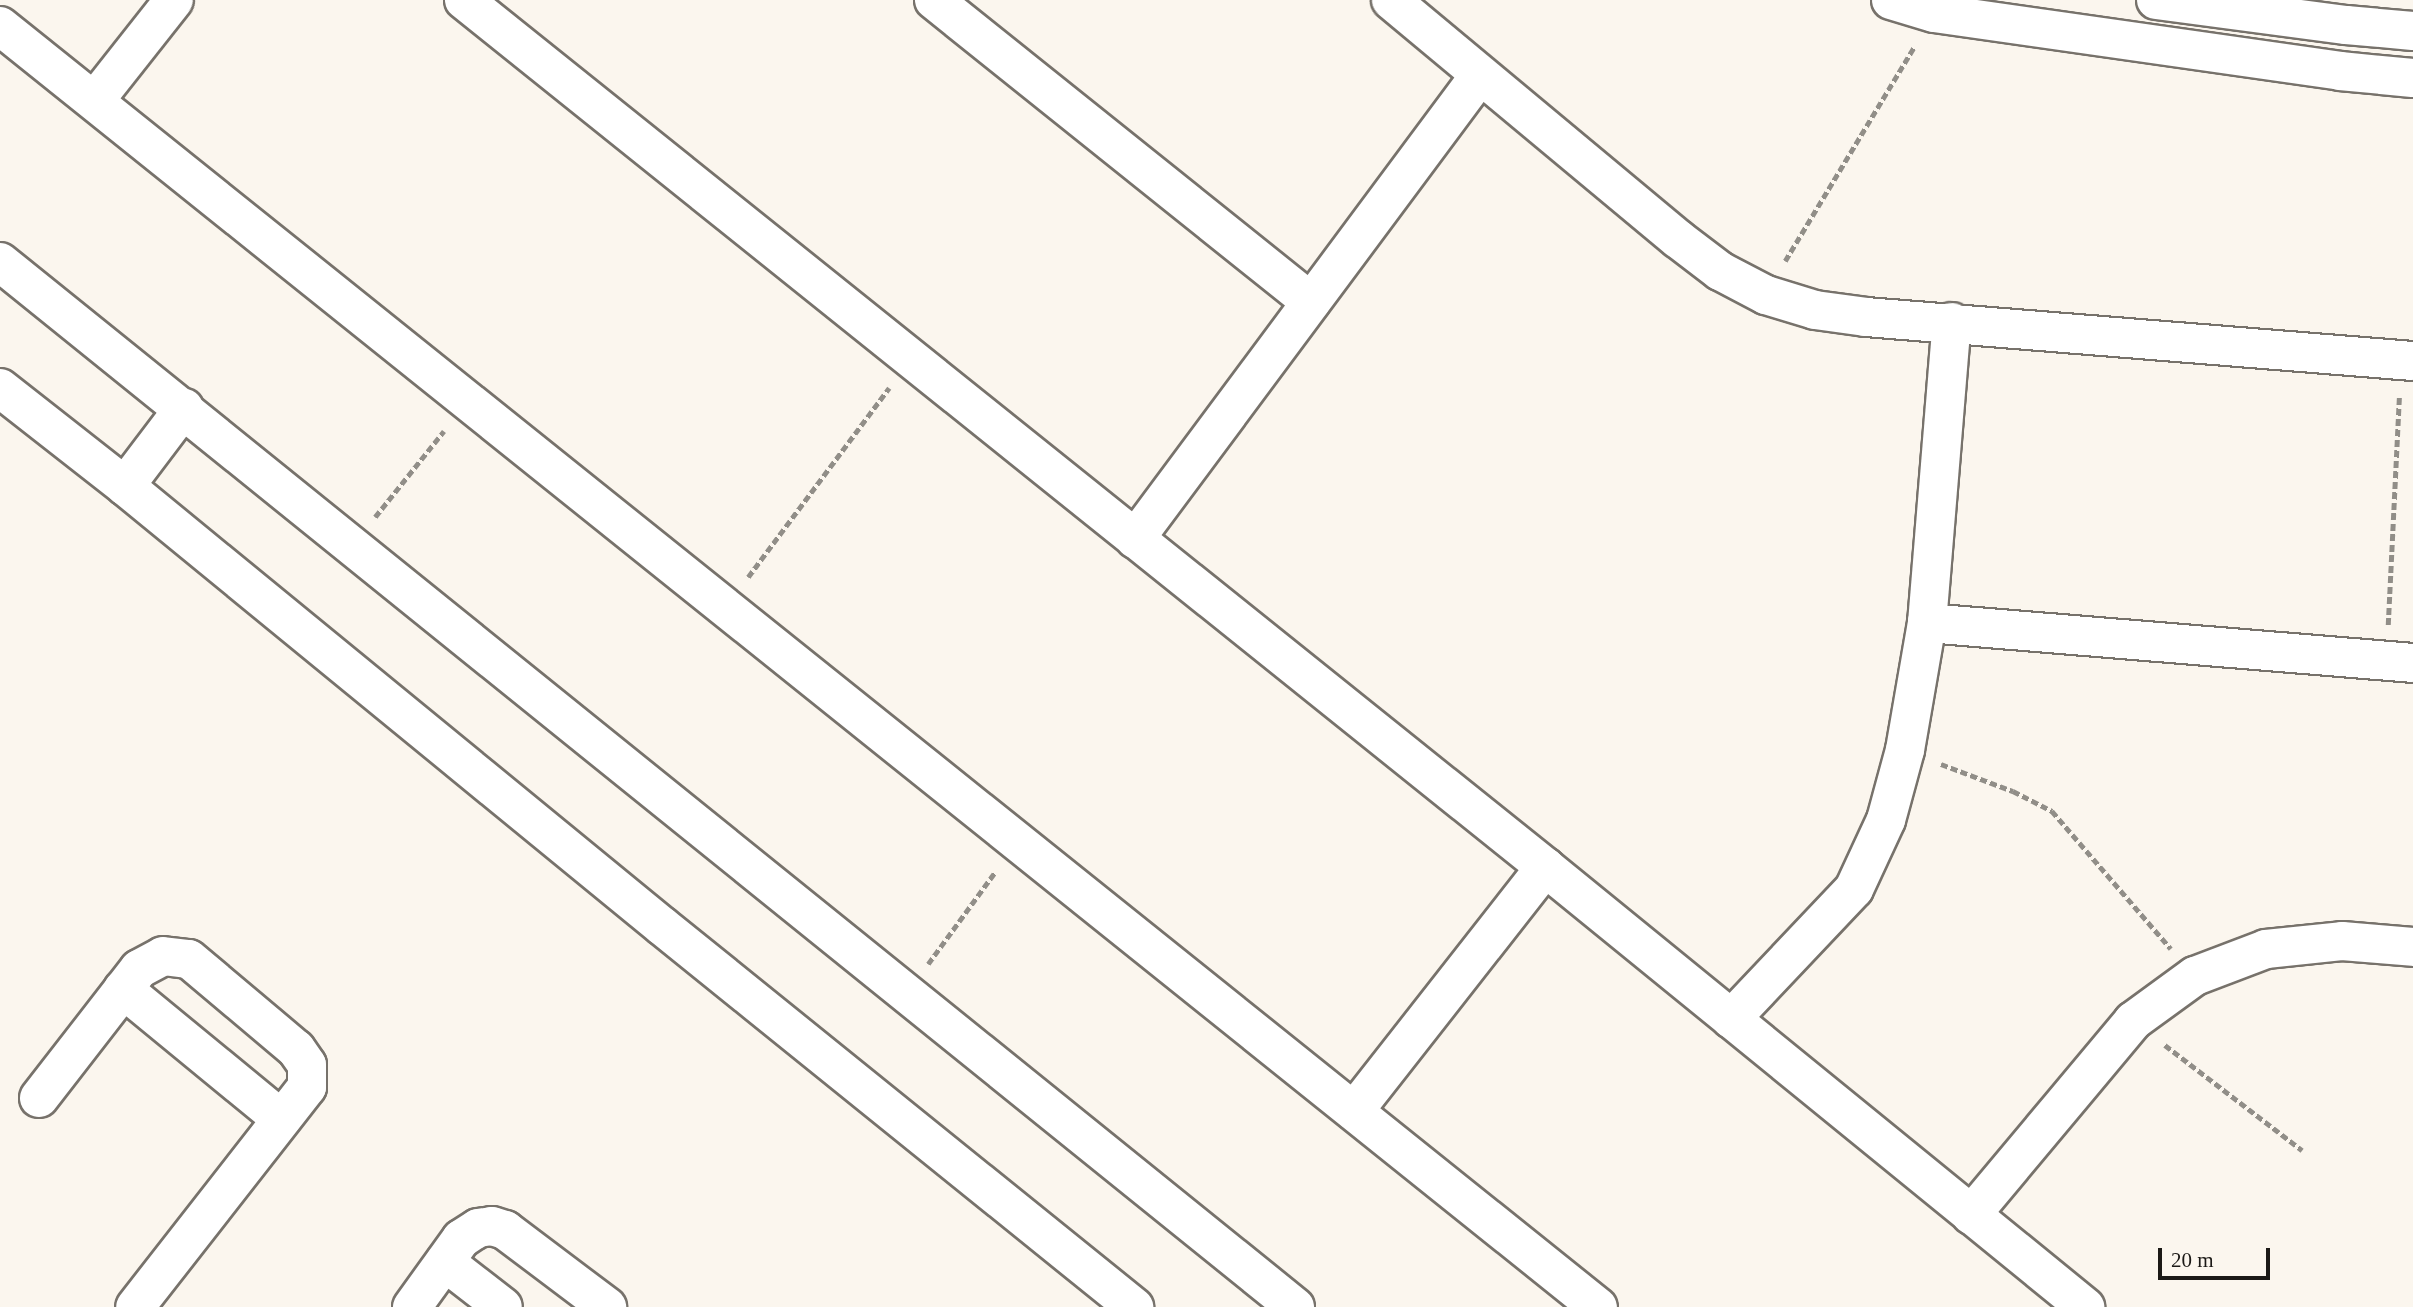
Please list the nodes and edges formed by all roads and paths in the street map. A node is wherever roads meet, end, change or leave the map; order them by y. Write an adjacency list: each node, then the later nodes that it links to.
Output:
1 (174, 0): 13 (street)
2 (464, 0): 18 (street)
3 (934, 0): 16 (street)
4 (1391, 0): 11 (street)
5 (1891, 0): 7 (street)
6 (2157, 0): 8 (street)
7 (1934, 13): 12 (street); 15 (path)
8 (2347, 13): 10 (street)
9 (0, 26): 13 (street)
10 (2413, 31)
11 (1480, 75): 15 (street); 16 (street)
12 (2413, 78)
13 (95, 100): 21 (street)
14 (0, 262): 22 (street)
15 (1766, 295): 17 (street)
16 (1311, 302): 24 (street)
17 (1952, 322): 19 (street); 27 (street)
18 (911, 359): 24 (street); 26 (path)
19 (2407, 361): 28 (path)
20 (0, 388): 23 (street)
21 (469, 401): 25 (path); 26 (street)
22 (184, 408): 23 (street); 25 (street)
23 (125, 485): 48 (street)
24 (1135, 539): 31 (street)
25 (353, 545): 35 (street)
26 (726, 607): 30 (street)
27 (1927, 623): 28 (street); 29 (street)
28 (2400, 662)
29 (1905, 750): 33 (path); 36 (street)
30 (1018, 841): 35 (path); 39 (street)
31 (1545, 867): 36 (street); 39 (street)
32 (2413, 947): 33 (street)
33 (2195, 976): 37 (street)
34 (123, 989): 38 (street); 40 (street); 40 (street)
35 (907, 993): 49 (street)
36 (1731, 1019): 42 (street)
37 (2133, 1021): 41 (path); 42 (street)
38 (39, 1098)
39 (1354, 1111): 50 (street)
40 (281, 1119): 44 (street)
41 (2302, 1150)
42 (1971, 1215): 51 (street)
43 (445, 1262): 45 (street); 46 (street); 47 (street)
44 (135, 1307)
45 (412, 1307)
46 (503, 1307)
47 (607, 1307)
48 (1133, 1307)
49 (1294, 1307)
50 (1598, 1307)
51 (2085, 1307)

